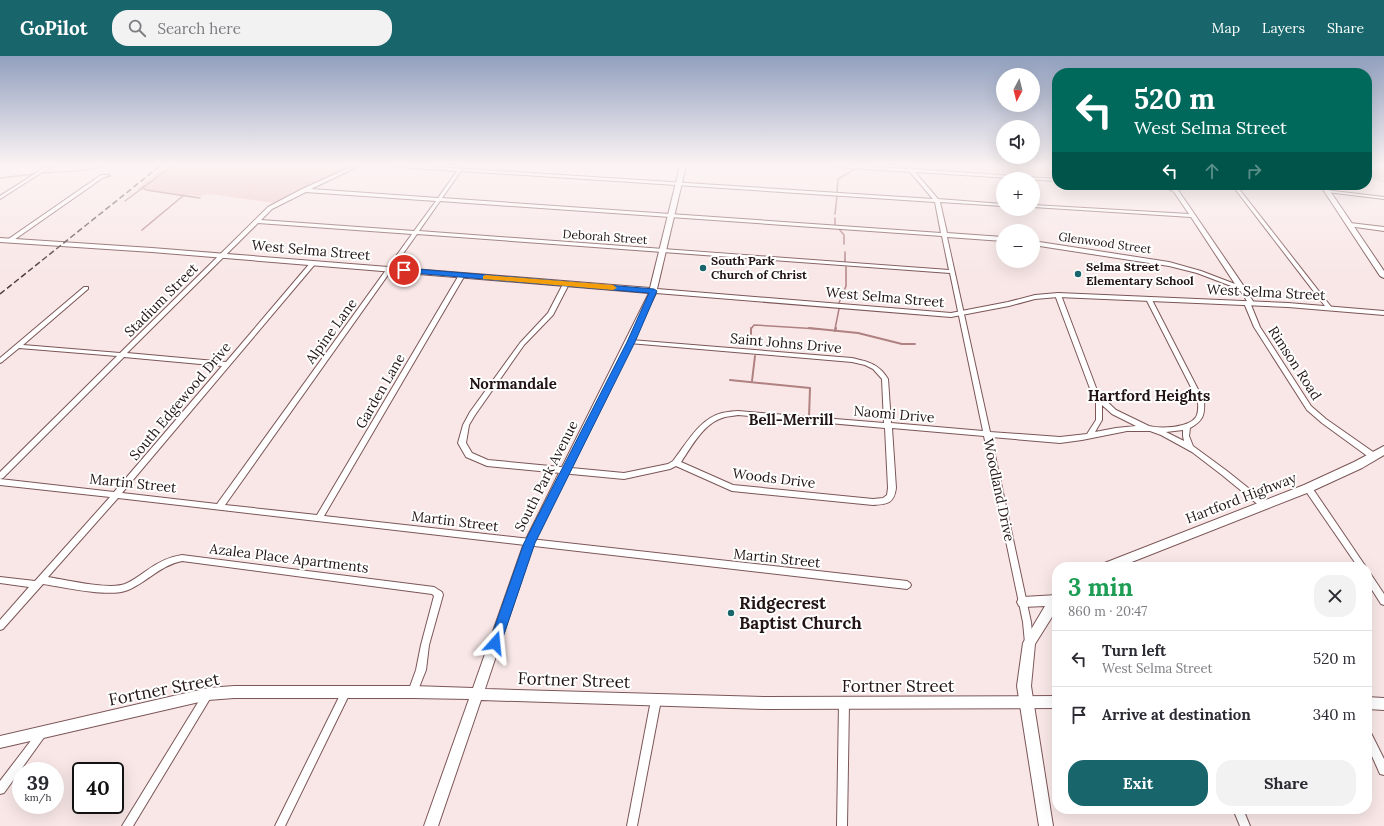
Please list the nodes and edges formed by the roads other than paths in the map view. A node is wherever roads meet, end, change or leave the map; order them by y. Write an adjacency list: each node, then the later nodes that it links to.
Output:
1 (937, 201): 19 (street, Woodland Drive)
2 (65, 202): 22 (street)
3 (280, 202): 15 (street, Stadium Street)
4 (437, 202): 18 (street, Alpine Lane)
5 (466, 202): 13 (street)
6 (675, 202): 13 (street, South Park Avenue)
7 (952, 202): 11 (street)
8 (1183, 202): 14 (street, Rimson Road)
9 (1247, 202): 38 (street)
10 (1334, 202): 16 (street)
11 (996, 205)
12 (1040, 206): 14 (street)
13 (672, 216): 19 (street); 24 (street, South Park Avenue)
14 (1193, 216): 33 (street, Rimson Road)
15 (257, 221): 18 (street, Deborah Street); 25 (street, Stadium Street)
16 (1350, 225): 17 (street); 30 (street)
17 (1384, 229)
18 (415, 233): 24 (street, Deborah Street); 27 (street, Alpine Lane)
19 (944, 234): 20 (street); 28 (street, Woodland Drive)
20 (996, 238)
21 (0, 240): 22 (street, West Selma Street)
22 (9, 241): 25 (street, West Selma Street)
23 (1040, 244): 33 (street, Glenwood Street)
24 (664, 251): 28 (street, Deborah Street); 34 (street, South Park Avenue)
25 (223, 256): 26 (street, West Selma Street); 43 (street, Stadium Street)
26 (314, 263): 27 (street, West Selma Street); 45 (street, South Edgewood Drive)
27 (390, 269): 29 (street, West Selma Street); 62 (street, Alpine Lane)
28 (952, 272): 39 (street, Woodland Drive)
29 (462, 275): 31 (street, West Selma Street); 63 (street, Garden Lane)
30 (1384, 276)
31 (566, 284): 34 (street, West Selma Street); 56 (street)
32 (86, 288): 42 (street)
33 (1242, 288): 37 (street, Rimson Road)
34 (654, 291): 39 (street, West Selma Street); 41 (street, South Park Avenue)
35 (1058, 295): 36 (street, West Selma Street); 39 (street, West Selma Street); 46 (street)
36 (1149, 299): 37 (street, West Selma Street); 48 (street)
37 (1249, 303): 38 (street, West Selma Street); 54 (street, Rimson Road)
38 (1330, 308): 40 (street, West Selma Street)
39 (961, 313): 50 (street, Woodland Drive)
40 (1384, 313)
41 (631, 342): 47 (street, Saint Johns Drive); 56 (street, South Park Avenue)
42 (17, 346): 43 (street); 44 (street)
43 (122, 355): 45 (street); 57 (street, Stadium Street)
44 (0, 361)
45 (228, 364): 60 (street, South Edgewood Drive)
46 (1100, 400): 49 (street); 51 (street)
47 (888, 426): 50 (street, Naomi Drive); 55 (street, Naomi Drive); 55 (street, Woods Drive)
48 (1187, 427): 49 (street, Naomi Drive); 52 (street)
49 (1151, 430): 51 (street, Naomi Drive); 52 (street)
50 (987, 434): 51 (street, Naomi Drive); 73 (street, Woodland Drive)
51 (1090, 435)
52 (1190, 449): 61 (street)
53 (1384, 450): 54 (main road, Hartford Highway)
54 (1374, 456): 59 (main road, Hartford Highway)
55 (676, 463): 56 (street)
56 (565, 471): 64 (street, South Park Avenue)
57 (0, 476)
58 (0, 482): 60 (street, Martin Street)
59 (1308, 488): 61 (main road, Hartford Highway); 66 (street)
60 (118, 494): 62 (street, Martin Street); 68 (street, South Edgewood Drive)
61 (1264, 505): 65 (main road, Hartford Highway)
62 (220, 506): 63 (street, Martin Street)
63 (319, 518): 64 (street, Martin Street)
64 (529, 543): 70 (street, Martin Street); 80 (street, South Park Avenue)
65 (1119, 562)
66 (1359, 562)
67 (0, 580): 68 (street)
68 (39, 582): 75 (street, South Edgewood Drive); 78 (street, Azalea Place Apartments)
69 (1372, 582): 72 (street)
70 (907, 585)
71 (1052, 600): 73 (main road)
72 (1384, 600)
73 (1022, 602): 76 (street, Woodland Drive)
74 (1052, 607): 76 (main road)
75 (0, 626)
76 (1030, 643): 82 (main road, Woodland Drive)
77 (346, 692): 78 (street, Fortner Street); 79 (street, Fortner Street); 94 (street)
78 (413, 692): 80 (street, Fortner Street)
79 (208, 694): 87 (street, Fortner Street); 93 (street)
80 (478, 694): 81 (street, Fortner Street); 95 (street, South Park Avenue)
81 (656, 700): 84 (street, Fortner Street); 96 (street)
82 (1026, 702): 83 (street, Fortner Street); 84 (street, Fortner Street); 98 (main road, Woodland Drive)
83 (1052, 702)
84 (844, 703): 97 (street)
85 (1372, 703): 86 (street)
86 (1384, 704)
87 (42, 733): 88 (street, Fortner Street); 91 (street)
88 (0, 742)
89 (1372, 745): 90 (street)
90 (1384, 770)
91 (0, 789)
92 (1240, 814): 99 (street)
93 (127, 826)
94 (280, 826)
95 (431, 826)
96 (632, 826)
97 (842, 826)
98 (1046, 826)
99 (1245, 826)

